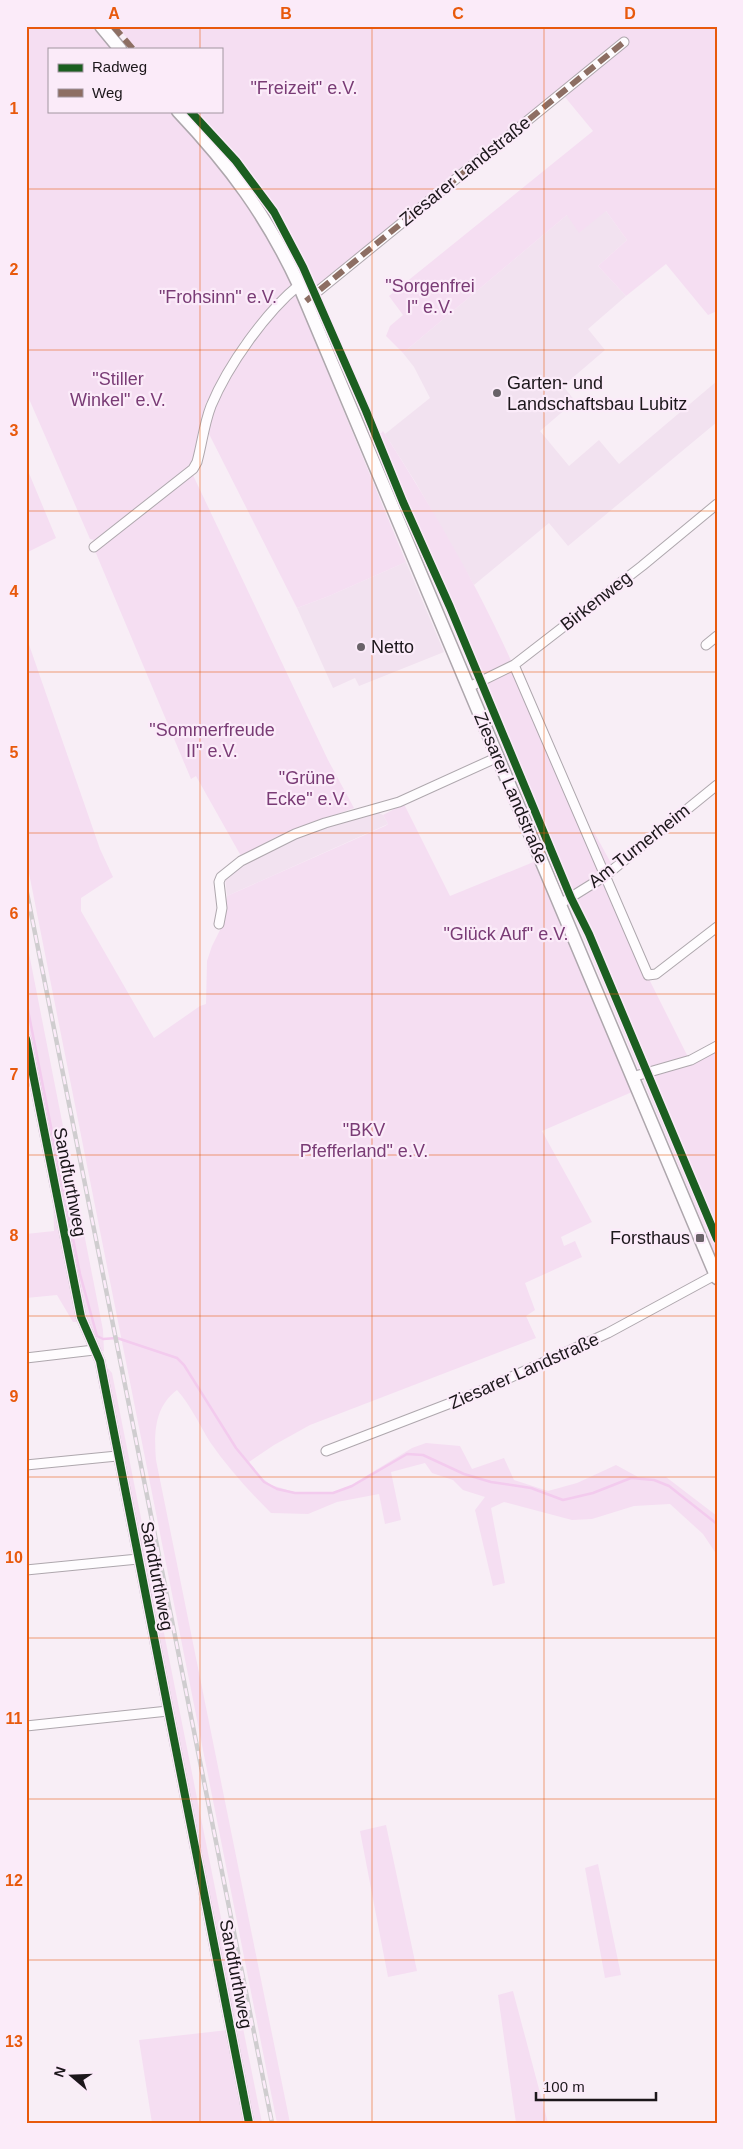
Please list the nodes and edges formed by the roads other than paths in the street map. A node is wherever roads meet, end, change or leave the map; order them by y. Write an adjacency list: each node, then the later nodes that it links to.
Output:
1 (101, 26): 3 (main road)
2 (624, 42): 6 (street, Ziesarer Landstraße)
3 (119, 48)
4 (179, 112): 5 (main road, Ziesarer Landstraße)
5 (299, 284): 6 (main road, Ziesarer Landstraße); 8 (street)
6 (306, 301): 12 (main road, Ziesarer Landstraße)
7 (717, 504): 11 (street, Birkenweg)
8 (94, 547)
9 (717, 636): 10 (street)
10 (706, 644)
11 (514, 665): 12 (street, Birkenweg); 15 (street)
12 (469, 687): 13 (main road, Ziesarer Landstraße)
13 (498, 757): 16 (main road, Ziesarer Landstraße); 17 (street)
14 (717, 785): 15 (street, Am Turnerheim)
15 (605, 876): 16 (street, Am Turnerheim); 18 (street)
16 (560, 904): 21 (main road, Ziesarer Landstraße)
17 (219, 924)
18 (717, 927)
19 (26, 1038): 23 (street, Sandfurthweg)
20 (717, 1046): 21 (street)
21 (632, 1077): 22 (main road, Ziesarer Landstraße)
22 (716, 1276): 25 (street, Ziesarer Landstraße)
23 (94, 1350): 24 (street); 26 (street, Sandfurthweg)
24 (26, 1358)
25 (326, 1451)
26 (117, 1456): 27 (street); 28 (street, Sandfurthweg)
27 (26, 1466)
28 (138, 1559): 29 (street, Sandfurthweg); 30 (street, Sandfurthweg)
29 (26, 1570)
30 (168, 1711): 31 (street); 32 (street, Sandfurthweg)
31 (26, 1726)
32 (249, 2123)

